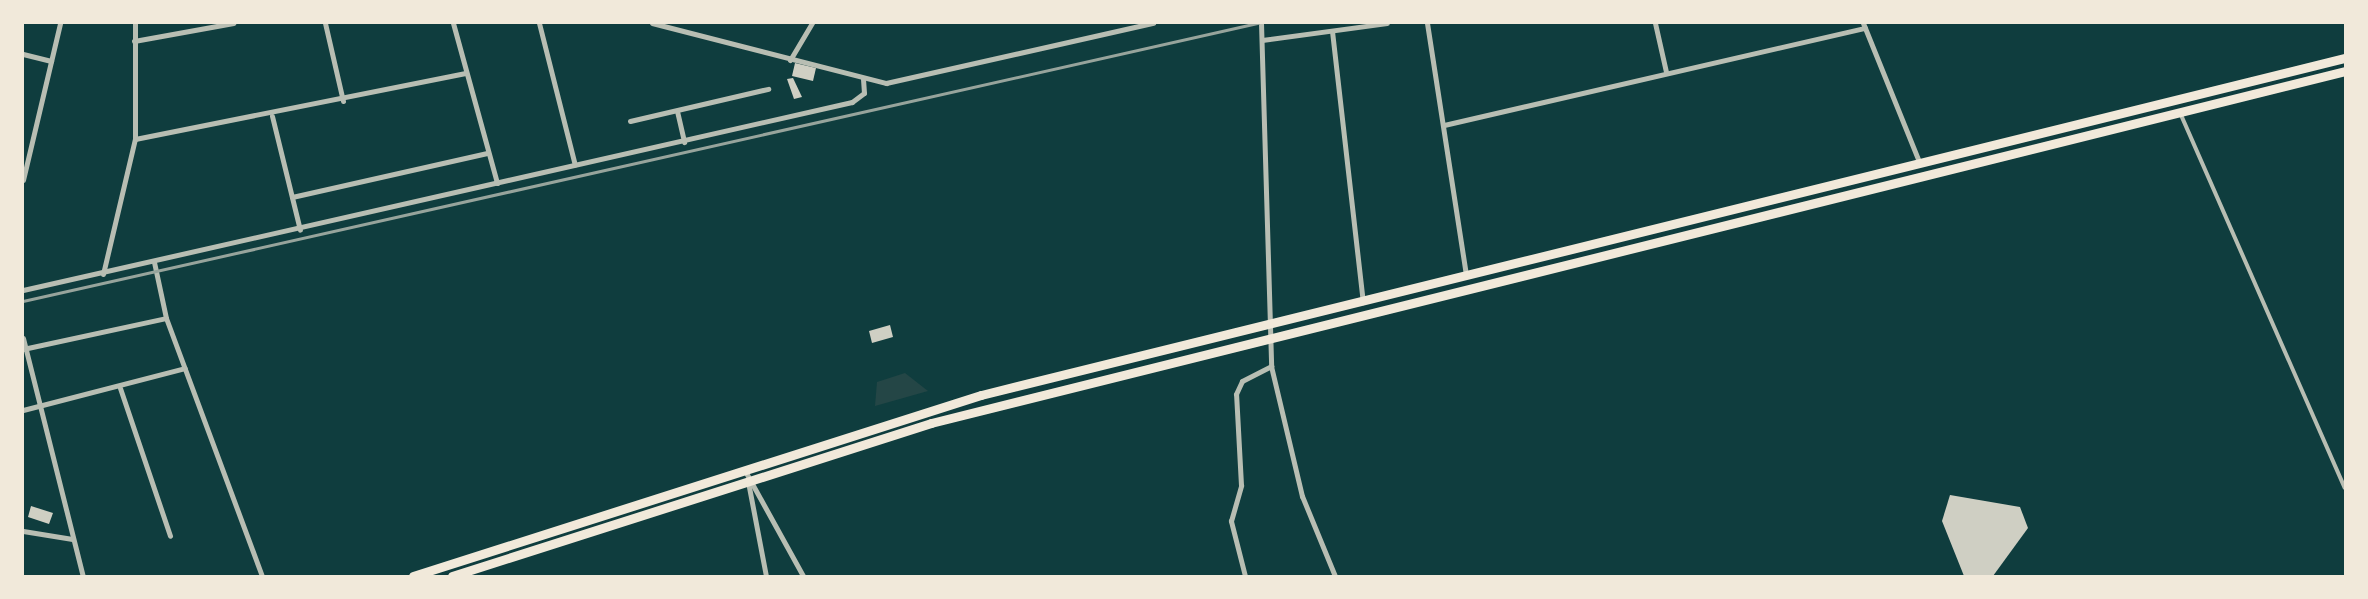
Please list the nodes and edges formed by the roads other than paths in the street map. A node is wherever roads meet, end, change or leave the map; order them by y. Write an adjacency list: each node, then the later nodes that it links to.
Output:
1 (60, 23): 23 (street)
2 (135, 23): 19 (street)
3 (233, 23): 19 (street)
4 (325, 23): 29 (street)
5 (453, 23): 26 (street)
6 (540, 23): 39 (street)
7 (652, 23): 16 (street)
8 (678, 23): 16 (street)
9 (812, 23): 22 (street)
10 (1153, 23): 27 (street)
11 (1261, 23): 18 (street)
12 (1387, 23): 17 (street)
13 (1427, 23): 34 (street)
14 (1655, 23): 25 (street)
15 (1864, 25): 25 (street); 38 (street)
16 (674, 29): 22 (street)
17 (1332, 30): 18 (street); 48 (street)
18 (1262, 40): 50 (street)
19 (134, 41): 35 (street)
20 (23, 54): 23 (street)
21 (2345, 58): 38 (highway)
22 (790, 60): 27 (street)
23 (51, 61): 40 (street)
24 (2345, 71): 31 (highway)
25 (1666, 72): 34 (street)
26 (465, 73): 29 (street); 37 (street)
27 (863, 79): 36 (street)
28 (768, 89): 30 (street)
29 (343, 100): 32 (street)
30 (677, 111): 33 (street); 36 (street)
31 (2180, 112): 51 (highway); 61 (street)
32 (272, 116): 35 (street); 42 (street)
33 (630, 121)
34 (1444, 125): 46 (street)
35 (135, 139): 45 (street)
36 (684, 142): 39 (street)
37 (487, 153): 41 (street); 42 (street)
38 (1920, 163): 46 (highway)
39 (575, 165): 41 (street)
40 (23, 180)
41 (497, 183): 43 (street)
42 (292, 197): 43 (street)
43 (300, 230): 44 (street)
44 (154, 262): 45 (street); 49 (street)
45 (103, 274): 47 (street)
46 (1466, 275): 48 (highway)
47 (23, 290)
48 (1363, 302): 50 (highway)
49 (166, 318): 53 (street); 55 (street)
50 (1269, 324): 51 (street); 59 (highway)
51 (1271, 337): 54 (street); 60 (highway)
52 (23, 338): 53 (street)
53 (24, 349): 57 (street)
54 (1271, 366): 71 (street); 72 (street)
55 (185, 368): 56 (street); 66 (street)
56 (120, 388): 57 (street); 63 (street)
57 (41, 406): 58 (street); 64 (street)
58 (23, 410)
59 (743, 466): 60 (street); 67 (highway)
60 (748, 480): 68 (highway); 69 (street); 70 (street)
61 (2345, 488)
62 (23, 531): 64 (street)
63 (170, 536)
64 (72, 539): 65 (street)
65 (83, 576)
66 (262, 576)
67 (413, 576)
68 (452, 576)
69 (766, 576)
70 (803, 576)
71 (1245, 576)
72 (1335, 576)

